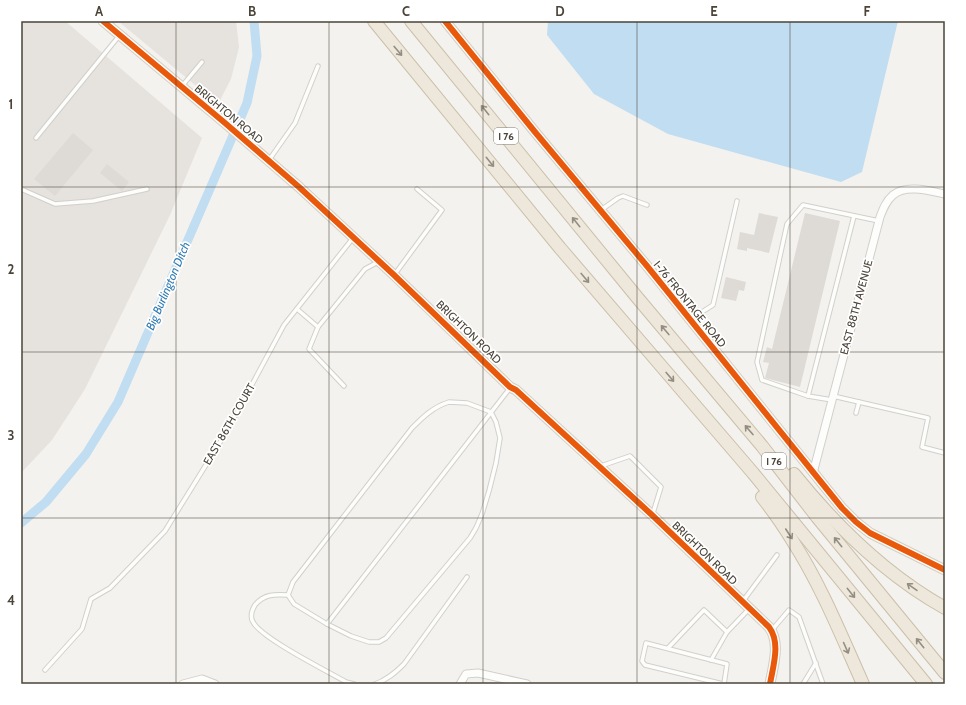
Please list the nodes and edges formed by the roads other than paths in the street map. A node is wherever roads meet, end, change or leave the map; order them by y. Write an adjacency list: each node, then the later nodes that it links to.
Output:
1 (374, 21): 33 (highway, I 76, one-way to 33)
2 (411, 21): 34 (highway, I 76, one-way to 2)
3 (445, 21): 17 (street, I-76 FRONTAGE ROAD)
4 (108, 23): 5 (street, BRIGHTON ROAD)
5 (120, 36): 8 (street, BRIGHTON ROAD); 9 (lane)
6 (202, 62): 8 (lane)
7 (318, 66): 10 (lane)
8 (181, 87): 10 (street, BRIGHTON ROAD)
9 (36, 138)
10 (268, 161): 20 (street, BRIGHTON ROAD)
11 (416, 188): 22 (lane)
12 (21, 189): 13 (lane)
13 (147, 189)
14 (945, 194): 19 (street, EAST 88TH AVENUE)
15 (737, 201): 24 (lane)
16 (647, 205): 17 (lane)
17 (601, 211): 24 (street, I-76 FRONTAGE ROAD)
18 (854, 216): 19 (lane); 28 (lane); 28 (lane)
19 (879, 221): 29 (street, EAST 88TH AVENUE)
20 (353, 238): 21 (street, BRIGHTON ROAD); 23 (lane, EAST 86TH COURT)
21 (379, 262): 22 (street, BRIGHTON ROAD); 25 (lane)
22 (394, 275): 27 (street, BRIGHTON ROAD)
23 (297, 309): 25 (lane); 51 (lane, EAST 86TH COURT)
24 (690, 319): 37 (street, I-76 FRONTAGE ROAD)
25 (318, 327): 26 (lane)
26 (344, 386)
27 (510, 387): 31 (lane); 36 (street, BRIGHTON ROAD)
28 (808, 396): 29 (lane)
29 (832, 398): 30 (lane); 37 (street, EAST 88TH AVENUE)
30 (859, 402): 32 (lane); 35 (lane)
31 (491, 412): 42 (lane); 45 (lane); 45 (lane)
32 (856, 413)
33 (718, 434): 63 (highway, one-way to 63); 64 (highway, I 76, one-way to 64)
34 (762, 446): 44 (highway, one-way to 34); 52 (highway, I 76, one-way to 34)
35 (945, 453)
36 (598, 467): 38 (street, BRIGHTON ROAD); 38 (lane)
37 (813, 473): 40 (street, I-76 FRONTAGE ROAD)
38 (652, 515): 43 (street, BRIGHTON ROAD)
39 (777, 555): 43 (lane)
40 (945, 570)
41 (467, 577): 56 (lane)
42 (288, 595): 45 (lane); 55 (lane)
43 (746, 605): 46 (street, BRIGHTON ROAD); 47 (lane)
44 (945, 608)
45 (327, 624)
46 (772, 631): 50 (lane); 60 (street)
47 (726, 632): 48 (lane); 49 (lane)
48 (668, 648): 49 (lane); 59 (lane)
49 (711, 660): 59 (lane)
50 (816, 663): 61 (lane); 62 (lane)
51 (45, 670)
52 (945, 673)
53 (183, 684): 54 (street)
54 (215, 684)
55 (354, 684)
56 (375, 684)
57 (460, 684): 58 (street)
58 (527, 684)
59 (724, 684)
60 (770, 684)
61 (803, 684)
62 (823, 684)
63 (863, 684)
64 (926, 684)

